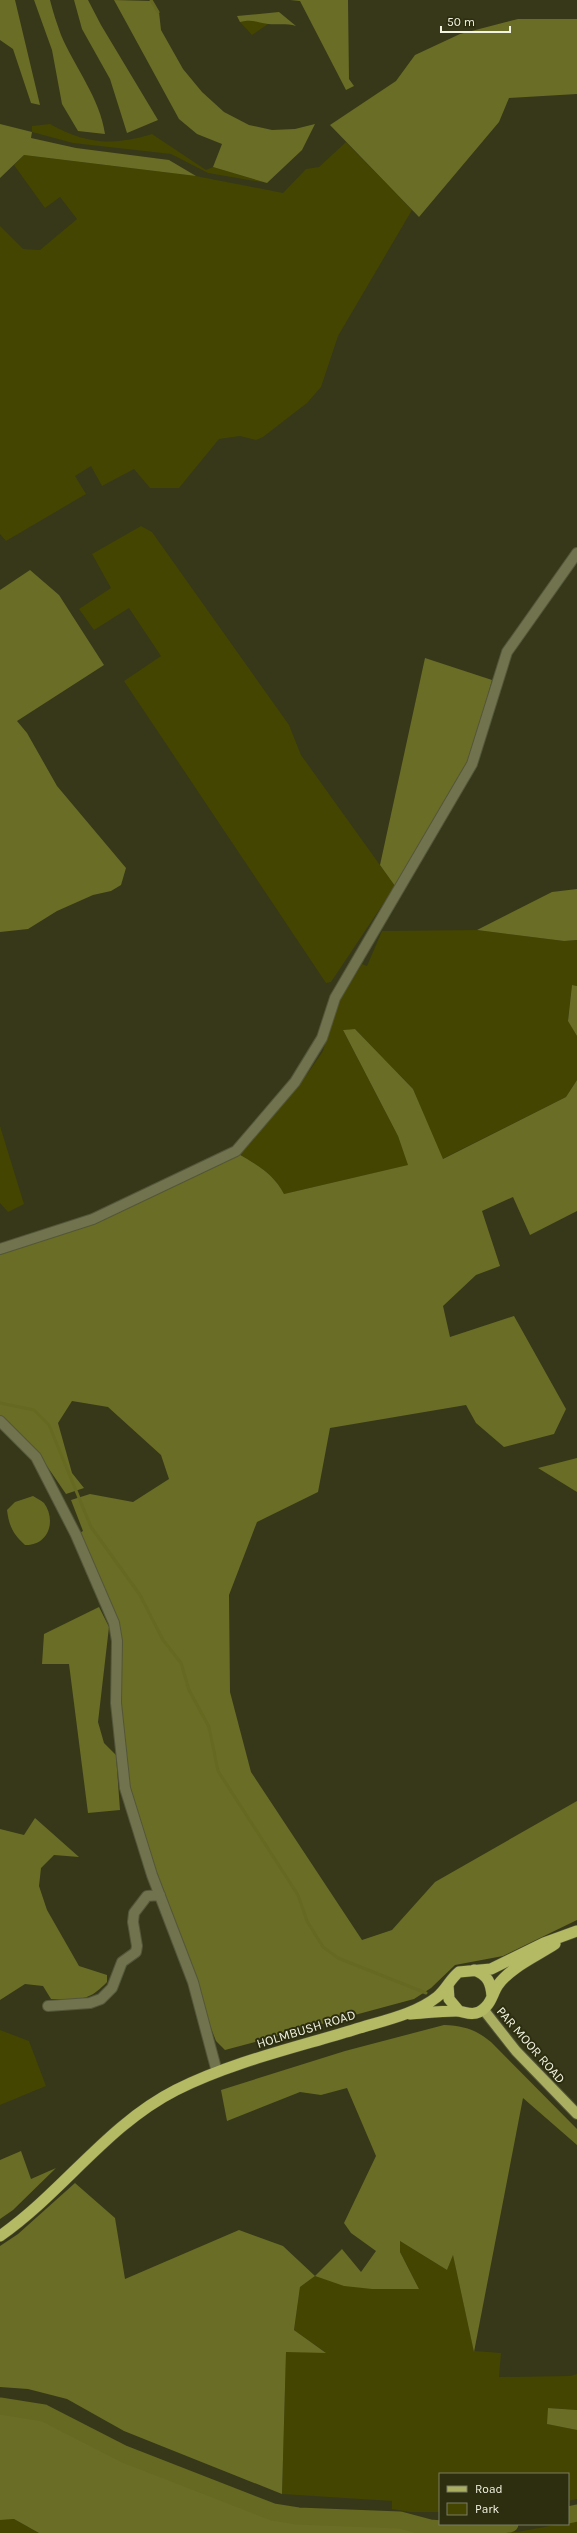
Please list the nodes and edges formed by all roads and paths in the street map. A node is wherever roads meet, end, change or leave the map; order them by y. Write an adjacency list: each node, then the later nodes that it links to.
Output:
1 (577, 553): 2 (street)
2 (0, 1249)
3 (0, 1421): 4 (street)
4 (160, 1895): 9 (street); 13 (street)
5 (576, 1932): 6 (highway); 8 (highway)
6 (473, 1970): 7 (highway); 8 (highway)
7 (448, 1985): 11 (highway); 12 (highway)
8 (492, 1996): 10 (highway)
9 (48, 2006)
10 (483, 2009): 11 (highway); 14 (main road, PAR MOOR ROAD)
11 (458, 2011): 12 (highway)
12 (403, 2015): 13 (highway, HOLMBUSH ROAD)
13 (217, 2072): 15 (highway, HOLMBUSH ROAD)
14 (577, 2114)
15 (0, 2236)

